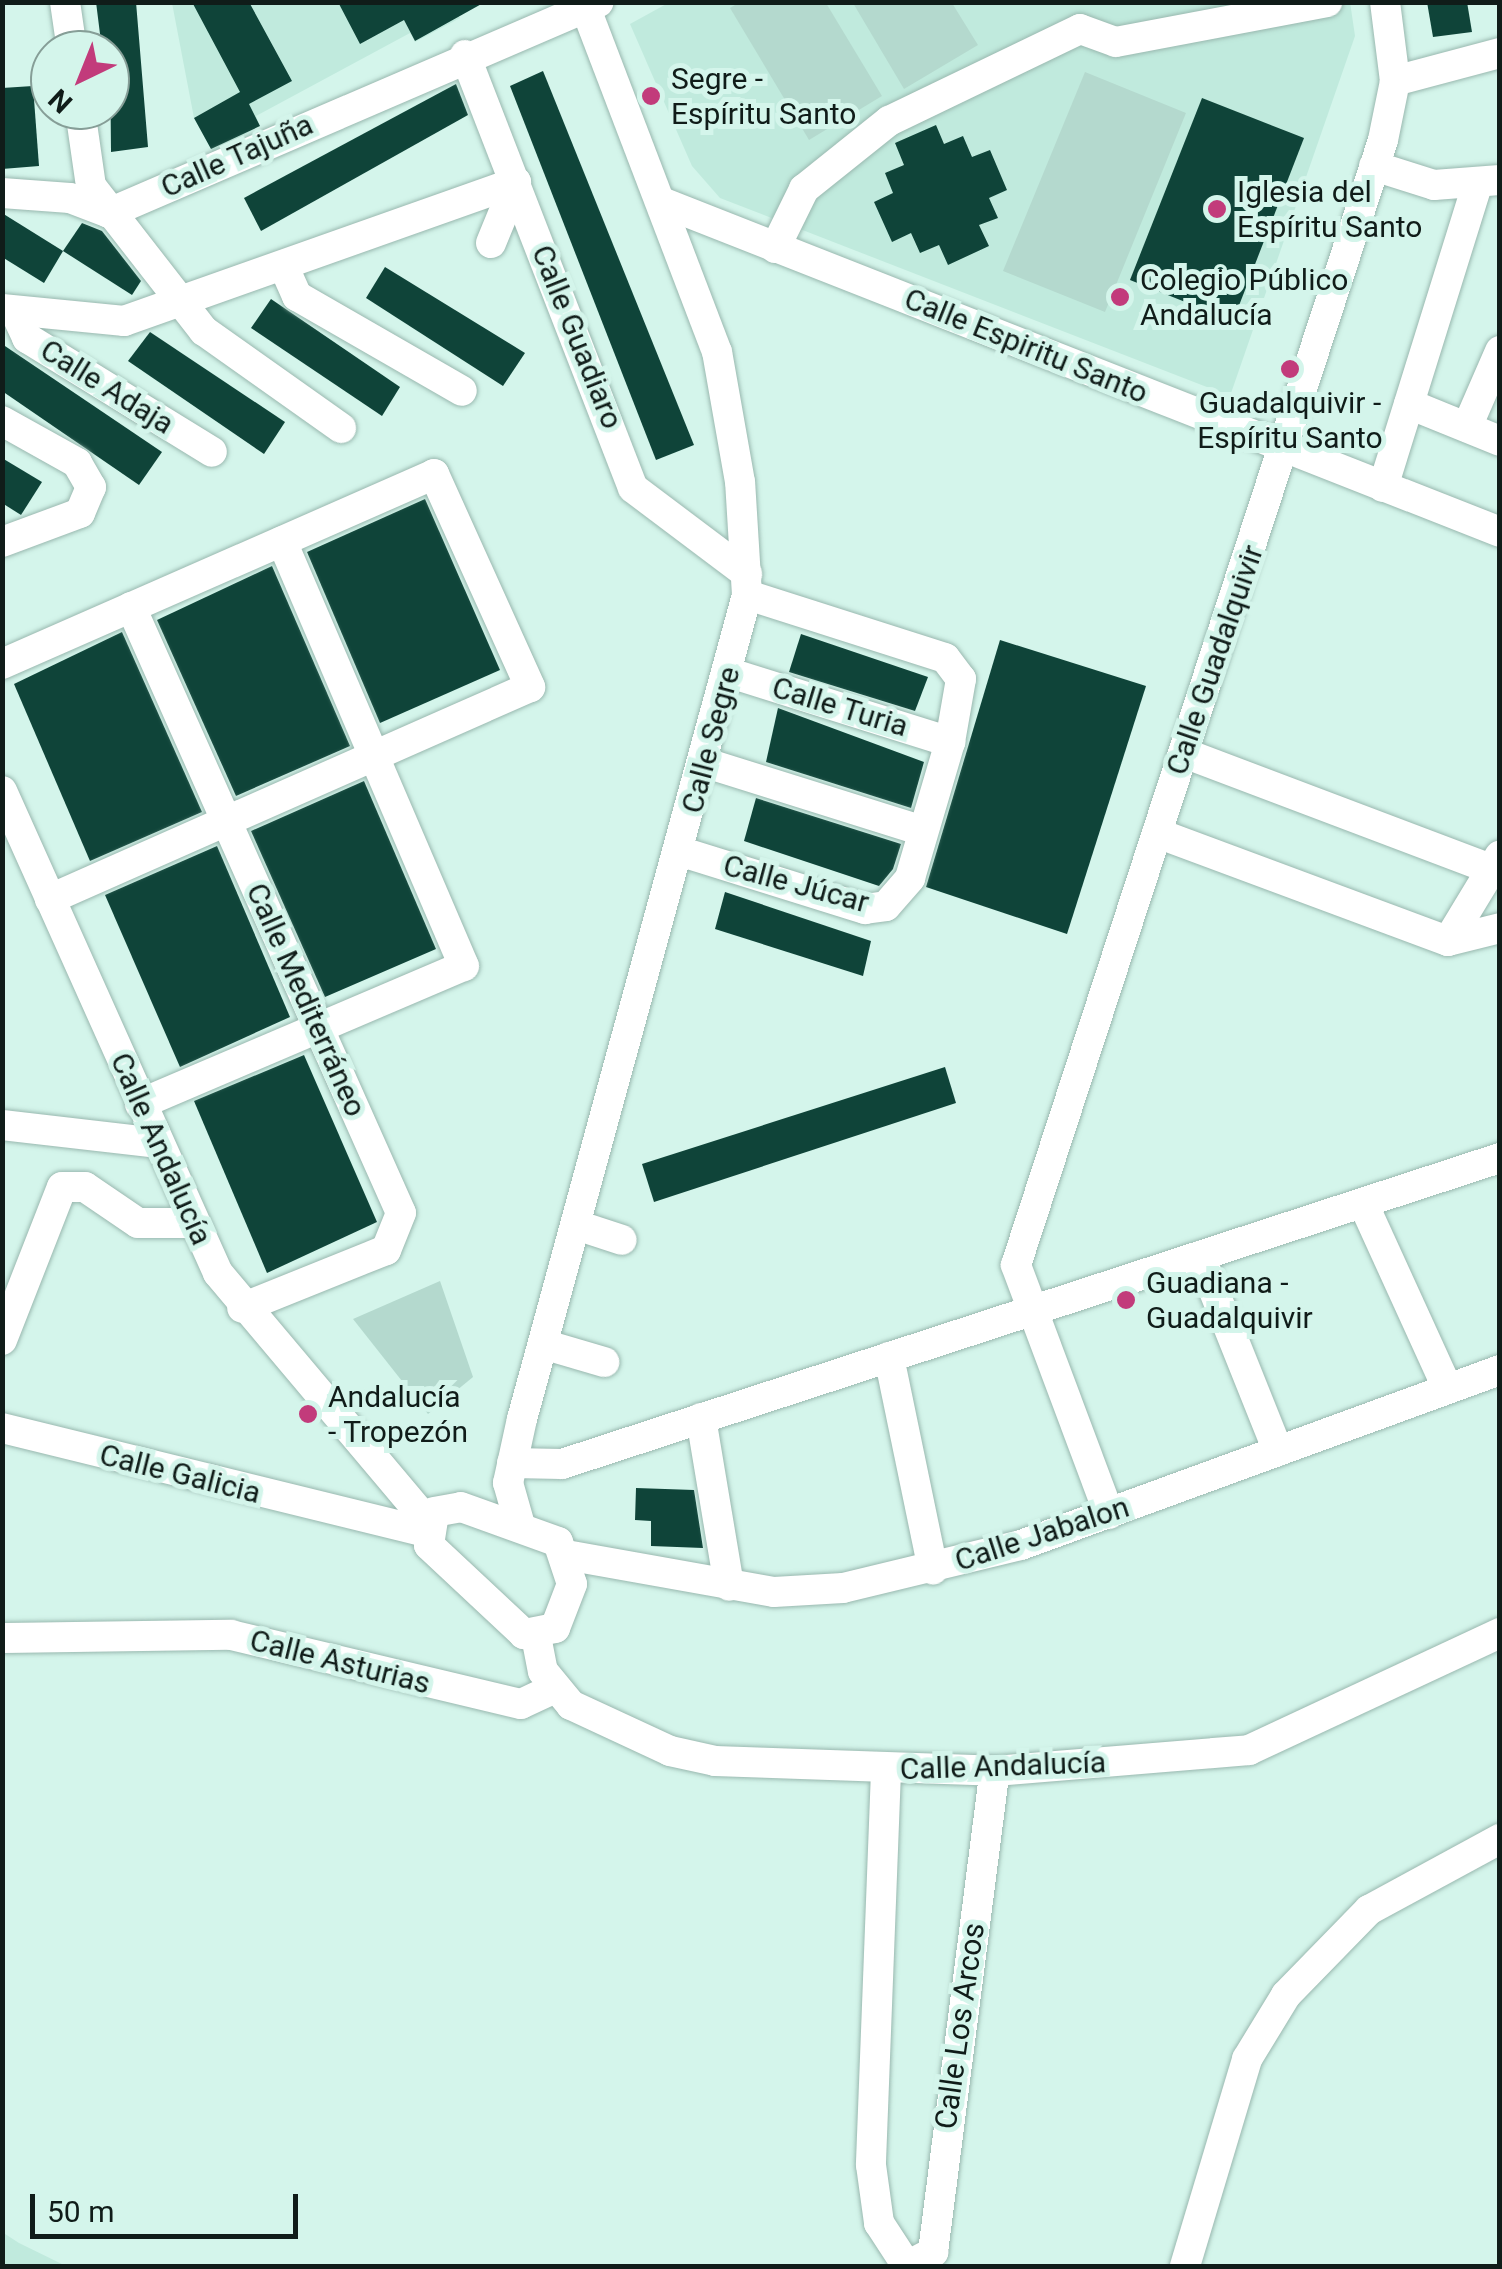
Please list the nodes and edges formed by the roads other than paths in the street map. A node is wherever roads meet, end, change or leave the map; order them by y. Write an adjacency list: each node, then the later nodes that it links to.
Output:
1 (65, 2): 5 (street)
2 (1327, 2): 17 (street)
3 (1385, 2): 8 (street, Calle Guadalquivir)
4 (590, 5): 7 (street, Calle Tajuña); 14 (street, Calle Segre)
5 (69, 30)
6 (1500, 54): 8 (street)
7 (465, 55): 12 (street, Calle Guadiaro); 15 (street, Calle Tajuña)
8 (1395, 80): 10 (street, Calle Guadalquivir)
9 (83, 130): 15 (street)
10 (1374, 166): 11 (street); 28 (street, Calle Guadalquivir)
11 (1489, 181): 23 (street)
12 (516, 182): 16 (street); 18 (street); 34 (street, Calle Guadiaro)
13 (2, 194): 15 (street)
14 (664, 204): 17 (street, Calle Espiritu Santo); 34 (street, Calle Segre)
15 (108, 213): 19 (street)
16 (490, 243)
17 (775, 248): 28 (street, Calle Espiritu Santo)
18 (284, 267): 19 (street); 22 (street)
19 (186, 306): 20 (street); 25 (street)
20 (9, 310): 29 (street, Calle Adaja)
21 (1500, 350): 26 (street)
22 (462, 391)
23 (1409, 404): 26 (street); 30 (street)
24 (2, 422): 33 (street)
25 (341, 428)
26 (1467, 428): 27 (street)
27 (1500, 440)
28 (1286, 449): 30 (street, Calle Espiritu Santo); 39 (street, Calle Guadalquivir)
29 (212, 452)
30 (1383, 487): 31 (street, Calle Espiritu Santo)
31 (1500, 532)
32 (282, 541): 35 (street); 40 (street); 40 (street)
33 (2, 542)
34 (747, 584): 37 (street, Calle Segre); 38 (street, Calle Guadiaro)
35 (131, 608): 36 (street); 43 (street, Calle Mediterráneo)
36 (2, 664)
37 (730, 672): 38 (street, Calle Turia); 41 (street, Calle Segre)
38 (950, 742): 44 (street, Calle Guadiaro)
39 (1184, 753): 45 (street, Calle Guadalquivir); 47 (street)
40 (374, 756): 43 (street); 51 (street)
41 (706, 763): 44 (street); 46 (street, Calle Segre)
42 (2, 791): 48 (street, Calle Andalucía)
43 (226, 821): 48 (street); 51 (street, Calle Mediterráneo)
44 (923, 831): 46 (street, Calle Júcar)
45 (1156, 833): 50 (street); 62 (street, Calle Guadalquivir)
46 (682, 852): 58 (street, Calle Segre)
47 (1495, 862): 50 (street)
48 (50, 899): 52 (street, Calle Andalucía)
49 (1500, 928): 50 (street)
50 (1448, 940)
51 (319, 1028): 52 (street); 61 (street, Calle Mediterráneo)
52 (140, 1104): 54 (street, Calle Andalucía)
53 (2, 1125): 54 (street)
54 (157, 1143): 57 (street, Calle Andalucía)
55 (1500, 1158): 56 (street)
56 (1363, 1203): 60 (street); 68 (street)
57 (192, 1223): 61 (street, Calle Andalucía); 63 (street)
58 (576, 1225): 59 (street); 64 (street, Calle Segre)
59 (622, 1240)
60 (1200, 1256): 62 (street); 71 (street)
61 (242, 1308): 72 (street, Calle Andalucía)
62 (1035, 1310): 65 (street); 74 (street, Calle Guadalquivir)
63 (2, 1340)
64 (542, 1344): 66 (street); 73 (street, Calle Segre)
65 (889, 1357): 69 (street); 79 (street)
66 (604, 1362)
67 (1500, 1370): 68 (street, Calle Jabalon)
68 (1448, 1388): 71 (street, Calle Jabalon)
69 (701, 1418): 73 (street); 80 (street)
70 (2, 1428): 75 (street, Calle Galicia)
71 (1278, 1450): 74 (street, Calle Jabalon)
72 (392, 1472): 75 (street); 76 (street, Calle Andalucía)
73 (510, 1473): 76 (street); 77 (street, Calle Segre)
74 (1109, 1514): 79 (street, Calle Jabalon)
75 (359, 1516): 76 (street, Calle Galicia)
76 (446, 1518): 77 (street); 82 (street)
77 (520, 1525): 78 (street)
78 (566, 1555): 80 (street, Calle Jabalon); 82 (street)
79 (933, 1569): 80 (street, Calle Jabalon)
80 (729, 1586)
81 (1500, 1633): 86 (street, Calle Andalucía)
82 (536, 1636): 84 (street)
83 (2, 1638): 84 (street, Calle Asturias)
84 (553, 1689): 85 (street, Calle Andalucía)
85 (886, 1771): 86 (street, Calle Andalucía); 88 (street, Calle Los Arcos)
86 (996, 1771): 88 (street, Calle Los Arcos)
87 (1500, 1839): 89 (street)
88 (907, 2266)
89 (1185, 2266)

